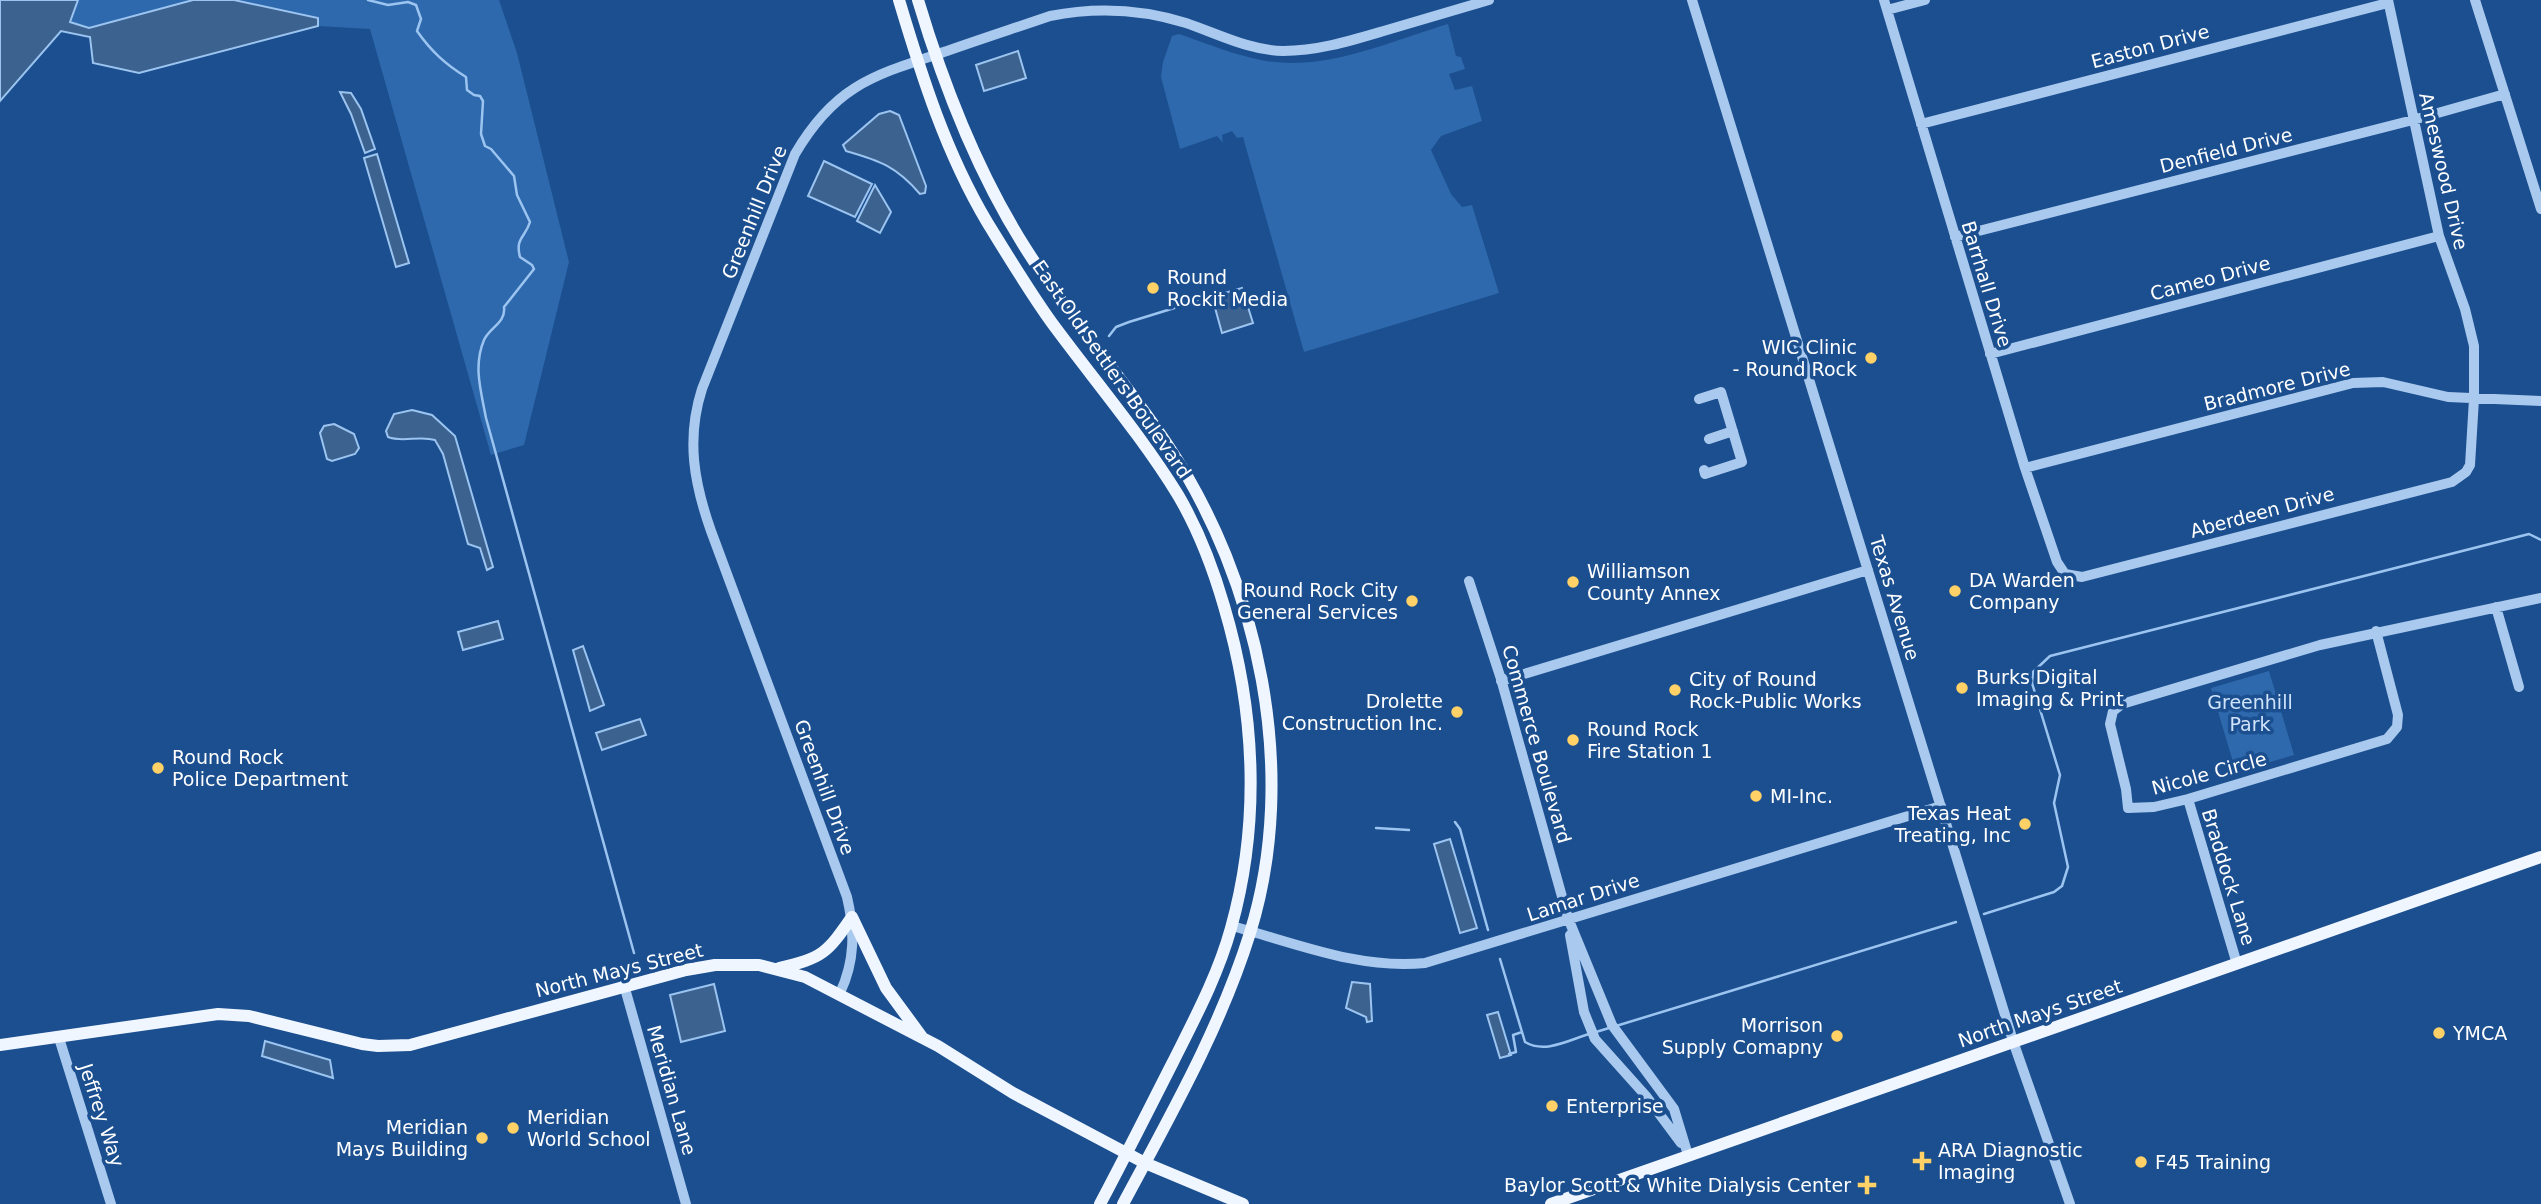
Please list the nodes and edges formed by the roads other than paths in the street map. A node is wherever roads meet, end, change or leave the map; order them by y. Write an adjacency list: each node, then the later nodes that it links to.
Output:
1 (899, 0): 10 (main road, East Old Settlers Boulevard)
2 (918, 0): 9 (main road, East Old Settlers Boulevard)
3 (1489, 0): 9 (street, Greenhill Drive)
4 (1692, 0): 26 (street, Texas Avenue)
5 (1925, 0): 8 (street)
6 (2475, 0): 11 (street)
7 (2388, 1): 12 (street, Ameswood Drive); 13 (street, Easton Drive)
8 (1885, 5): 13 (street, Barrhall Drive)
9 (934, 55): 10 (street, Greenhill Drive); 40 (main road, East Old Settlers Boulevard)
10 (917, 60): 37 (street, Greenhill Drive); 39 (main road, East Old Settlers Boulevard)
11 (2505, 94): 12 (street, Denfield Drive); 14 (street)
12 (2413, 120): 15 (street, Ameswood Drive); 16 (street, Denfield Drive)
13 (1922, 124): 16 (street, Barrhall Drive)
14 (2541, 209)
15 (2439, 236): 17 (street, Cameo Drive); 19 (street, Ameswood Drive)
16 (1955, 237): 17 (street, Barrhall Drive)
17 (1990, 354): 23 (street, Barrhall Drive)
18 (1699, 399): 21 (street)
19 (2474, 399): 20 (street, Bradmore Drive); 23 (street, Bradmore Drive); 25 (street, Ameswood Drive)
20 (2541, 401)
21 (1733, 431): 22 (street); 24 (street)
22 (1709, 439)
23 (2025, 468): 27 (street, Barrhall Drive)
24 (1704, 470)
25 (2466, 472): 27 (street, Aberdeen Drive)
26 (1868, 570): 32 (street); 35 (street, Texas Avenue)
27 (2065, 574)
28 (1469, 580): 32 (street, Commerce Boulevard)
29 (2541, 597): 30 (street, Nicole Circle)
30 (2496, 607): 31 (street, Nicole Circle); 33 (street)
31 (2376, 631): 34 (street, Nicole Circle); 34 (street, Nicole Circle)
32 (1501, 681): 38 (street, Commerce Boulevard)
33 (2519, 687)
34 (2188, 799): 41 (street, Braddock Lane)
35 (1941, 806): 38 (street, Lamar Drive); 50 (street, Texas Avenue)
36 (2541, 857): 41 (main road, North Mays Street)
37 (852, 917): 42 (main road); 46 (street, Greenhill Drive); 49 (main road)
38 (1568, 918): 40 (street, Lamar Drive); 53 (street, Commerce Boulevard); 53 (street, Commerce Boulevard)
39 (1232, 926): 40 (street, Lamar Drive); 52 (main road, East Old Settlers Boulevard)
40 (1251, 931): 54 (main road, East Old Settlers Boulevard)
41 (2237, 964): 50 (main road, North Mays Street)
42 (776, 969): 43 (main road, North Mays Street); 46 (main road, North Mays Street)
43 (642, 982): 44 (main road, North Mays Street); 47 (street)
44 (624, 985): 45 (main road, North Mays Street); 47 (street, Meridian Lane)
45 (606, 990): 47 (street); 48 (main road, North Mays Street)
46 (840, 993): 49 (main road, North Mays Street)
47 (629, 1007): 56 (street, Meridian Lane)
48 (59, 1038): 51 (main road, North Mays Street); 55 (street, Jeffrey Way)
49 (925, 1040): 52 (main road, North Mays Street)
50 (2014, 1044): 53 (main road, North Mays Street); 61 (street, Texas Avenue)
51 (0, 1045)
52 (1127, 1153): 54 (main road, North Mays Street); 57 (main road, East Old Settlers Boulevard)
53 (1688, 1155): 60 (main road, North Mays Street)
54 (1145, 1163): 58 (main road, East Old Settlers Boulevard); 59 (main road, North Mays Street)
55 (111, 1204)
56 (686, 1204)
57 (1100, 1204)
58 (1123, 1204)
59 (1243, 1204)
60 (1551, 1204)
61 (2070, 1204)

